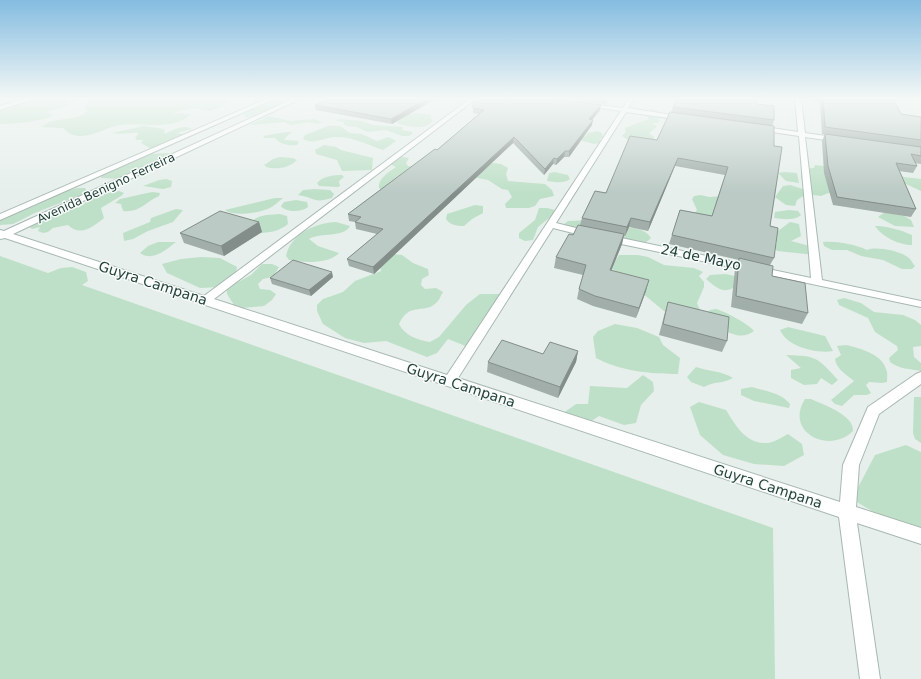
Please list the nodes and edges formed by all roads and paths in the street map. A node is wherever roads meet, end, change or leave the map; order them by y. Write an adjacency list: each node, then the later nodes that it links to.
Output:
1 (200, 130): 8 (street, Avenida Benigno Ferreira)
2 (230, 130): 10 (street, Avenida Benigno Ferreira)
3 (432, 130): 12 (street)
4 (612, 130): 9 (street)
5 (791, 130): 6 (street)
6 (801, 131): 7 (street); 11 (street)
7 (846, 137)
8 (0, 216)
9 (551, 225): 11 (street, 24 de Mayo); 15 (street)
10 (2, 235): 12 (street, Guyra Campana)
11 (817, 282): 13 (street, 24 de Mayo)
12 (205, 301): 15 (street, Guyra Campana)
13 (921, 304)
14 (921, 377): 16 (street)
15 (450, 381): 16 (street, Guyra Campana)
16 (847, 512): 17 (street, Guyra Campana); 18 (street)
17 (921, 536)
18 (870, 679)

